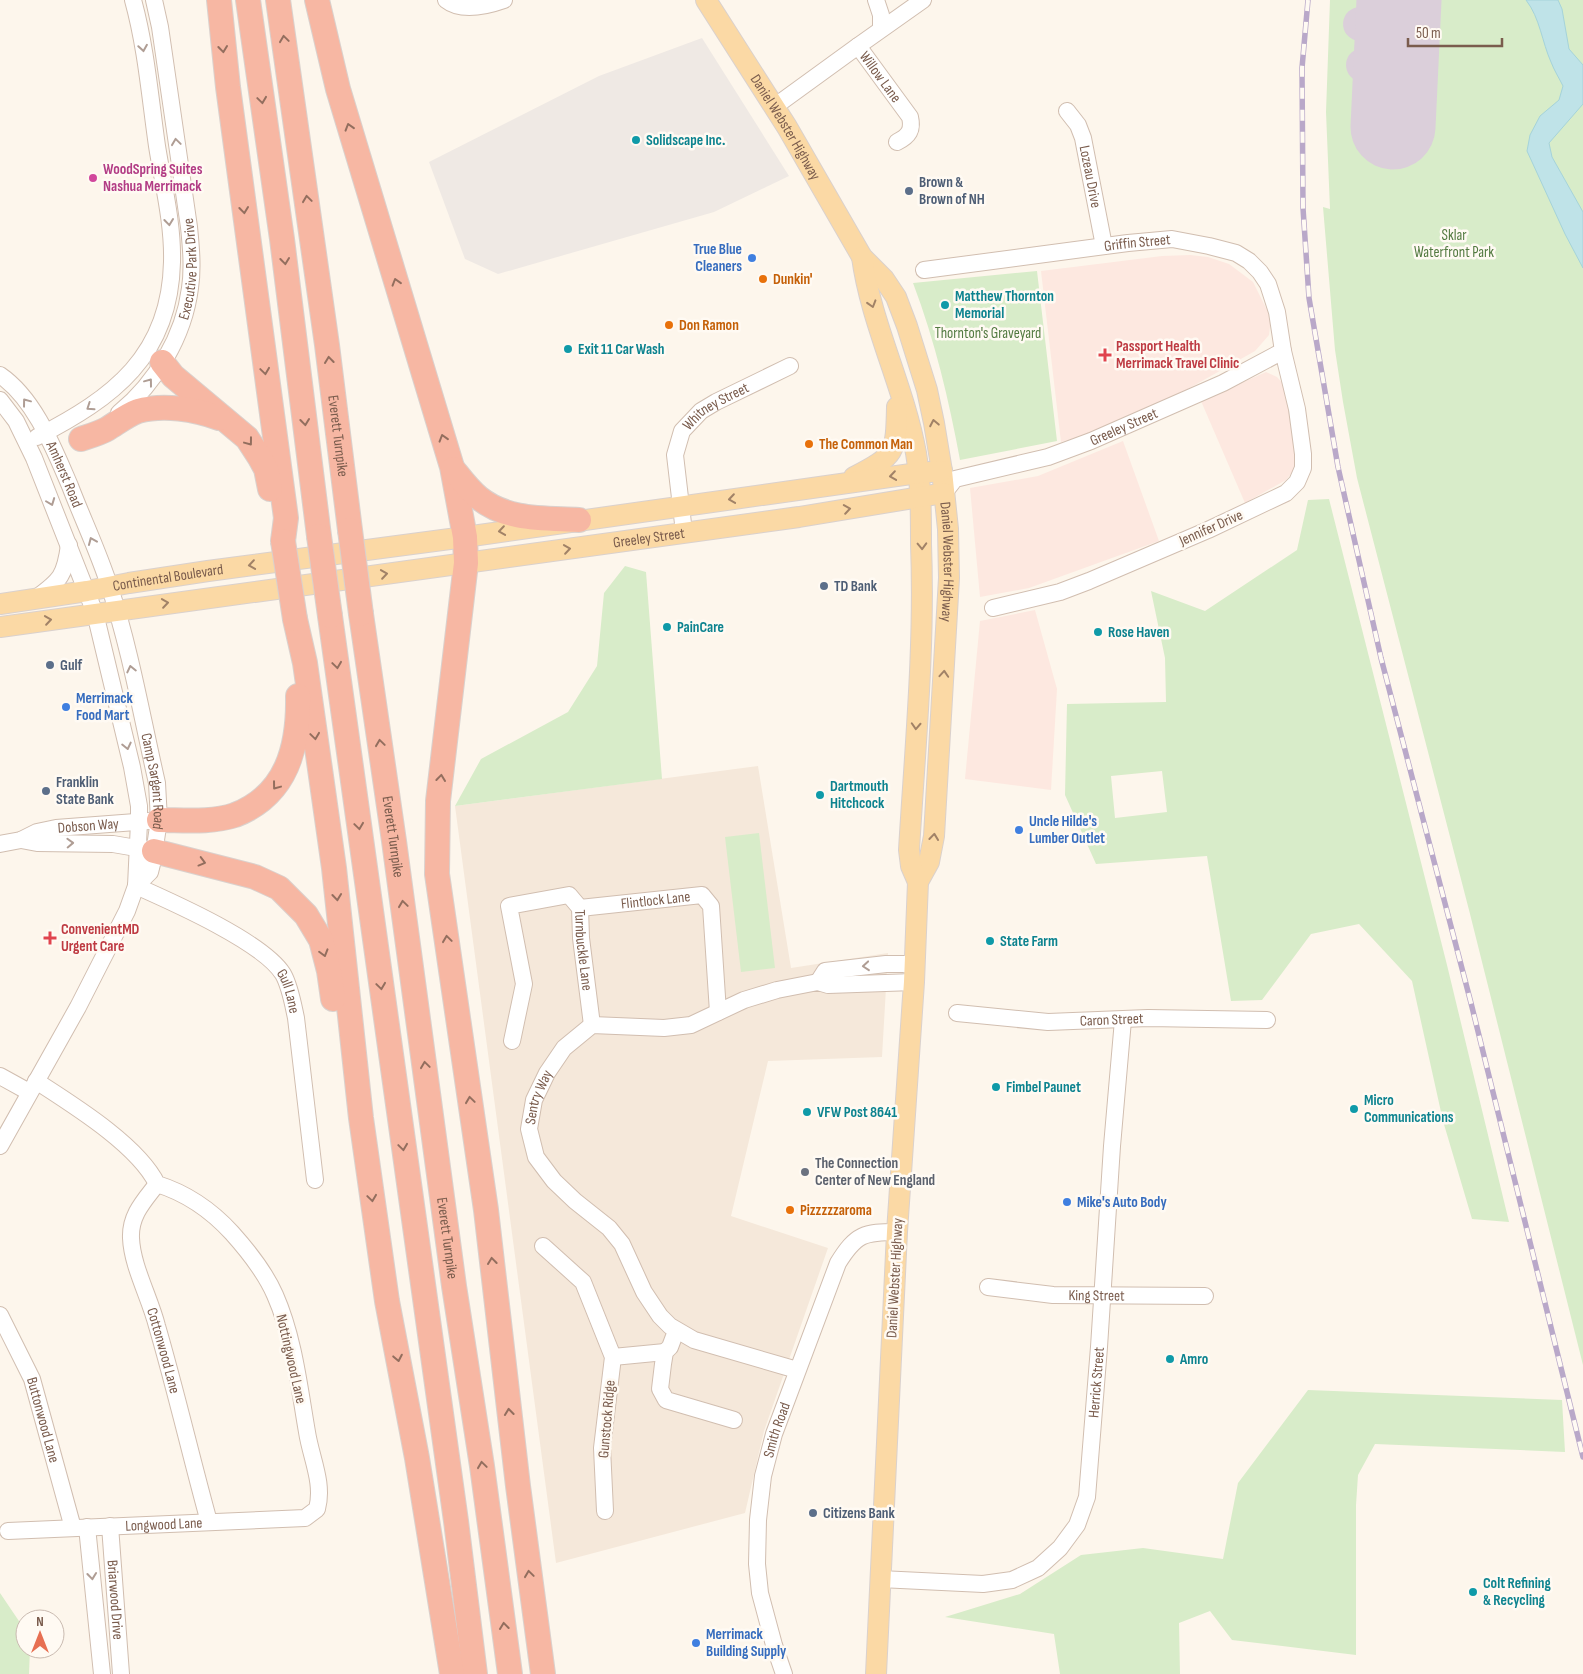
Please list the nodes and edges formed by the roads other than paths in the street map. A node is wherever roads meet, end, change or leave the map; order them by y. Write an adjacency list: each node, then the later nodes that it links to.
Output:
1 (133, 0): 21 (street, Executive Park Drive, one-way to 21)
2 (154, 0): 21 (street, Executive Park Drive, one-way to 2)
3 (219, 0): 40 (highway, one-way to 40)
4 (248, 0): 95 (highway, Everett Turnpike, one-way to 95, bridge)
5 (278, 0): 96 (highway, Everett Turnpike, one-way to 5, bridge)
6 (317, 0): 31 (highway, one-way to 6)
7 (446, 0): 8 (street)
8 (504, 0)
9 (706, 0): 14 (main road, Daniel Webster Highway)
10 (876, 0): 12 (street)
11 (923, 0): 12 (street)
12 (881, 28): 13 (street)
13 (858, 46): 14 (street, Willow Lane); 16 (street, Willow Lane)
14 (774, 107): 18 (main road, Daniel Webster Highway)
15 (1067, 111): 17 (street, Lozeau Drive)
16 (897, 142)
17 (1104, 246): 19 (street, Griffin Street); 20 (street, Griffin Street)
18 (862, 257): 24 (main road, Daniel Webster Highway, one-way to 24); 33 (main road, Daniel Webster Highway, one-way to 18)
19 (924, 270)
20 (1283, 350): 33 (street, Greeley Street); 49 (street, Jennifer Drive)
21 (155, 355): 26 (highway); 27 (street, Executive Park Drive, one-way to 27); 28 (street, Executive Park Drive, one-way to 21)
22 (790, 366): 36 (street, Whitney Street)
23 (0, 376): 27 (street, Amherst Road, one-way to 23)
24 (897, 382): 32 (main road, Daniel Webster Highway); 34 (main road)
25 (0, 400): 29 (street, Amherst Road)
26 (225, 420): 28 (highway); 40 (highway, one-way to 40)
27 (46, 433): 29 (street, Executive Park Drive); 30 (street, Amherst Road)
28 (82, 438): 30 (street, Executive Park Drive)
29 (27, 443): 41 (street, Amherst Road, one-way to 41)
30 (55, 452): 45 (street, Amherst Road, one-way to 30)
31 (452, 467): 37 (highway); 39 (highway)
32 (918, 473): 33 (main road, Greeley Street); 34 (main road, Greeley Street, one-way to 34); 35 (main road, Daniel Webster Highway)
33 (947, 481): 35 (main road, Greeley Street); 58 (main road, Daniel Webster Highway, one-way to 33)
34 (840, 484): 36 (main road, Greeley Street, one-way to 36)
35 (919, 498): 38 (main road, Greeley Street, one-way to 35); 58 (main road, Daniel Webster Highway, one-way to 58)
36 (680, 506): 37 (main road, Greeley Street); 38 (street, Whitney Street)
37 (579, 520): 39 (main road, Greeley Street, one-way to 39)
38 (684, 532): 43 (main road, Greeley Street, one-way to 38)
39 (465, 537): 42 (main road, Greeley Street); 43 (highway)
40 (284, 541): 52 (highway, bridge)
41 (69, 545): 46 (street, Amherst Road); 47 (street)
42 (335, 554): 45 (main road, Continental Boulevard, one-way to 45)
43 (466, 563): 44 (main road, Greeley Street, one-way to 43); 97 (highway, one-way to 43)
44 (335, 580): 50 (main road, Continental Boulevard, one-way to 44)
45 (110, 586): 46 (main road, Continental Boulevard); 50 (street, Camp Sargent Road)
46 (87, 591): 47 (main road, Continental Boulevard); 51 (street, Amherst Road)
47 (36, 598): 48 (main road, Continental Boulevard)
48 (0, 604)
49 (993, 608)
50 (117, 610): 51 (main road, Continental Boulevard); 54 (street, Camp Sargent Road, one-way to 50)
51 (95, 613): 53 (main road, Continental Boulevard, one-way to 51); 54 (street, Camp Sargent Road, one-way to 54)
52 (295, 619): 54 (highway, one-way to 54); 70 (highway, one-way to 70)
53 (0, 627)
54 (149, 821): 55 (street, Dobson Way); 57 (street, Camp Sargent Road)
55 (21, 840): 56 (street, Dobson Way); 57 (street, Dobson Way, one-way to 57)
56 (0, 844)
57 (146, 850): 59 (street, Camp Sargent Road); 70 (highway, one-way to 70)
58 (918, 882): 61 (main road, Daniel Webster Highway)
59 (136, 886): 69 (street, Camp Sargent Road); 72 (street, Gull Lane)
60 (580, 908): 62 (street, Flintlock Lane); 66 (street, Turnbuckle Lane); 67 (street, Turnbuckle Lane)
61 (914, 973): 62 (street); 74 (main road, Daniel Webster Highway)
62 (718, 1012): 66 (street)
63 (957, 1014): 64 (street, Caron Street)
64 (1123, 1020): 65 (street, Caron Street); 77 (street, Herrick Street)
65 (1267, 1020)
66 (592, 1025): 80 (street, Sentry Way)
67 (512, 1041)
68 (0, 1076): 69 (street)
69 (32, 1086): 71 (street, Camp Sargent Road); 73 (street)
70 (358, 1088): 94 (highway, one-way to 94)
71 (0, 1146)
72 (315, 1180)
73 (157, 1184): 85 (street, Nottingwood Lane); 87 (street, Cottonwood Lane)
74 (897, 1232): 83 (street, Smith Road); 91 (main road, Daniel Webster Highway)
75 (543, 1246): 82 (street, Gunstock Ridge)
76 (988, 1287): 77 (street, King Street)
77 (1101, 1296): 78 (street, King Street); 91 (street, Herrick Street)
78 (1205, 1296)
79 (0, 1315): 89 (street, Buttonwood Lane)
80 (676, 1331): 81 (street); 83 (street, Sentry Way)
81 (665, 1352): 82 (street); 84 (street)
82 (613, 1357): 86 (street, Gunstock Ridge)
83 (797, 1370): 98 (street, Smith Road)
84 (734, 1420)
85 (317, 1509): 87 (street, Longwood Lane)
86 (605, 1511)
87 (209, 1522): 88 (street, Longwood Lane)
88 (110, 1526): 89 (street, Longwood Lane); 93 (street, Briarwood Drive)
89 (80, 1528): 90 (street, Longwood Lane); 92 (street, Briarwood Drive, one-way to 92)
90 (8, 1531)
91 (880, 1579): 99 (main road, Daniel Webster Highway)
92 (102, 1674)
93 (121, 1674)
94 (452, 1674)
95 (475, 1674)
96 (510, 1674)
97 (542, 1674)
98 (784, 1674)
99 (876, 1674)

